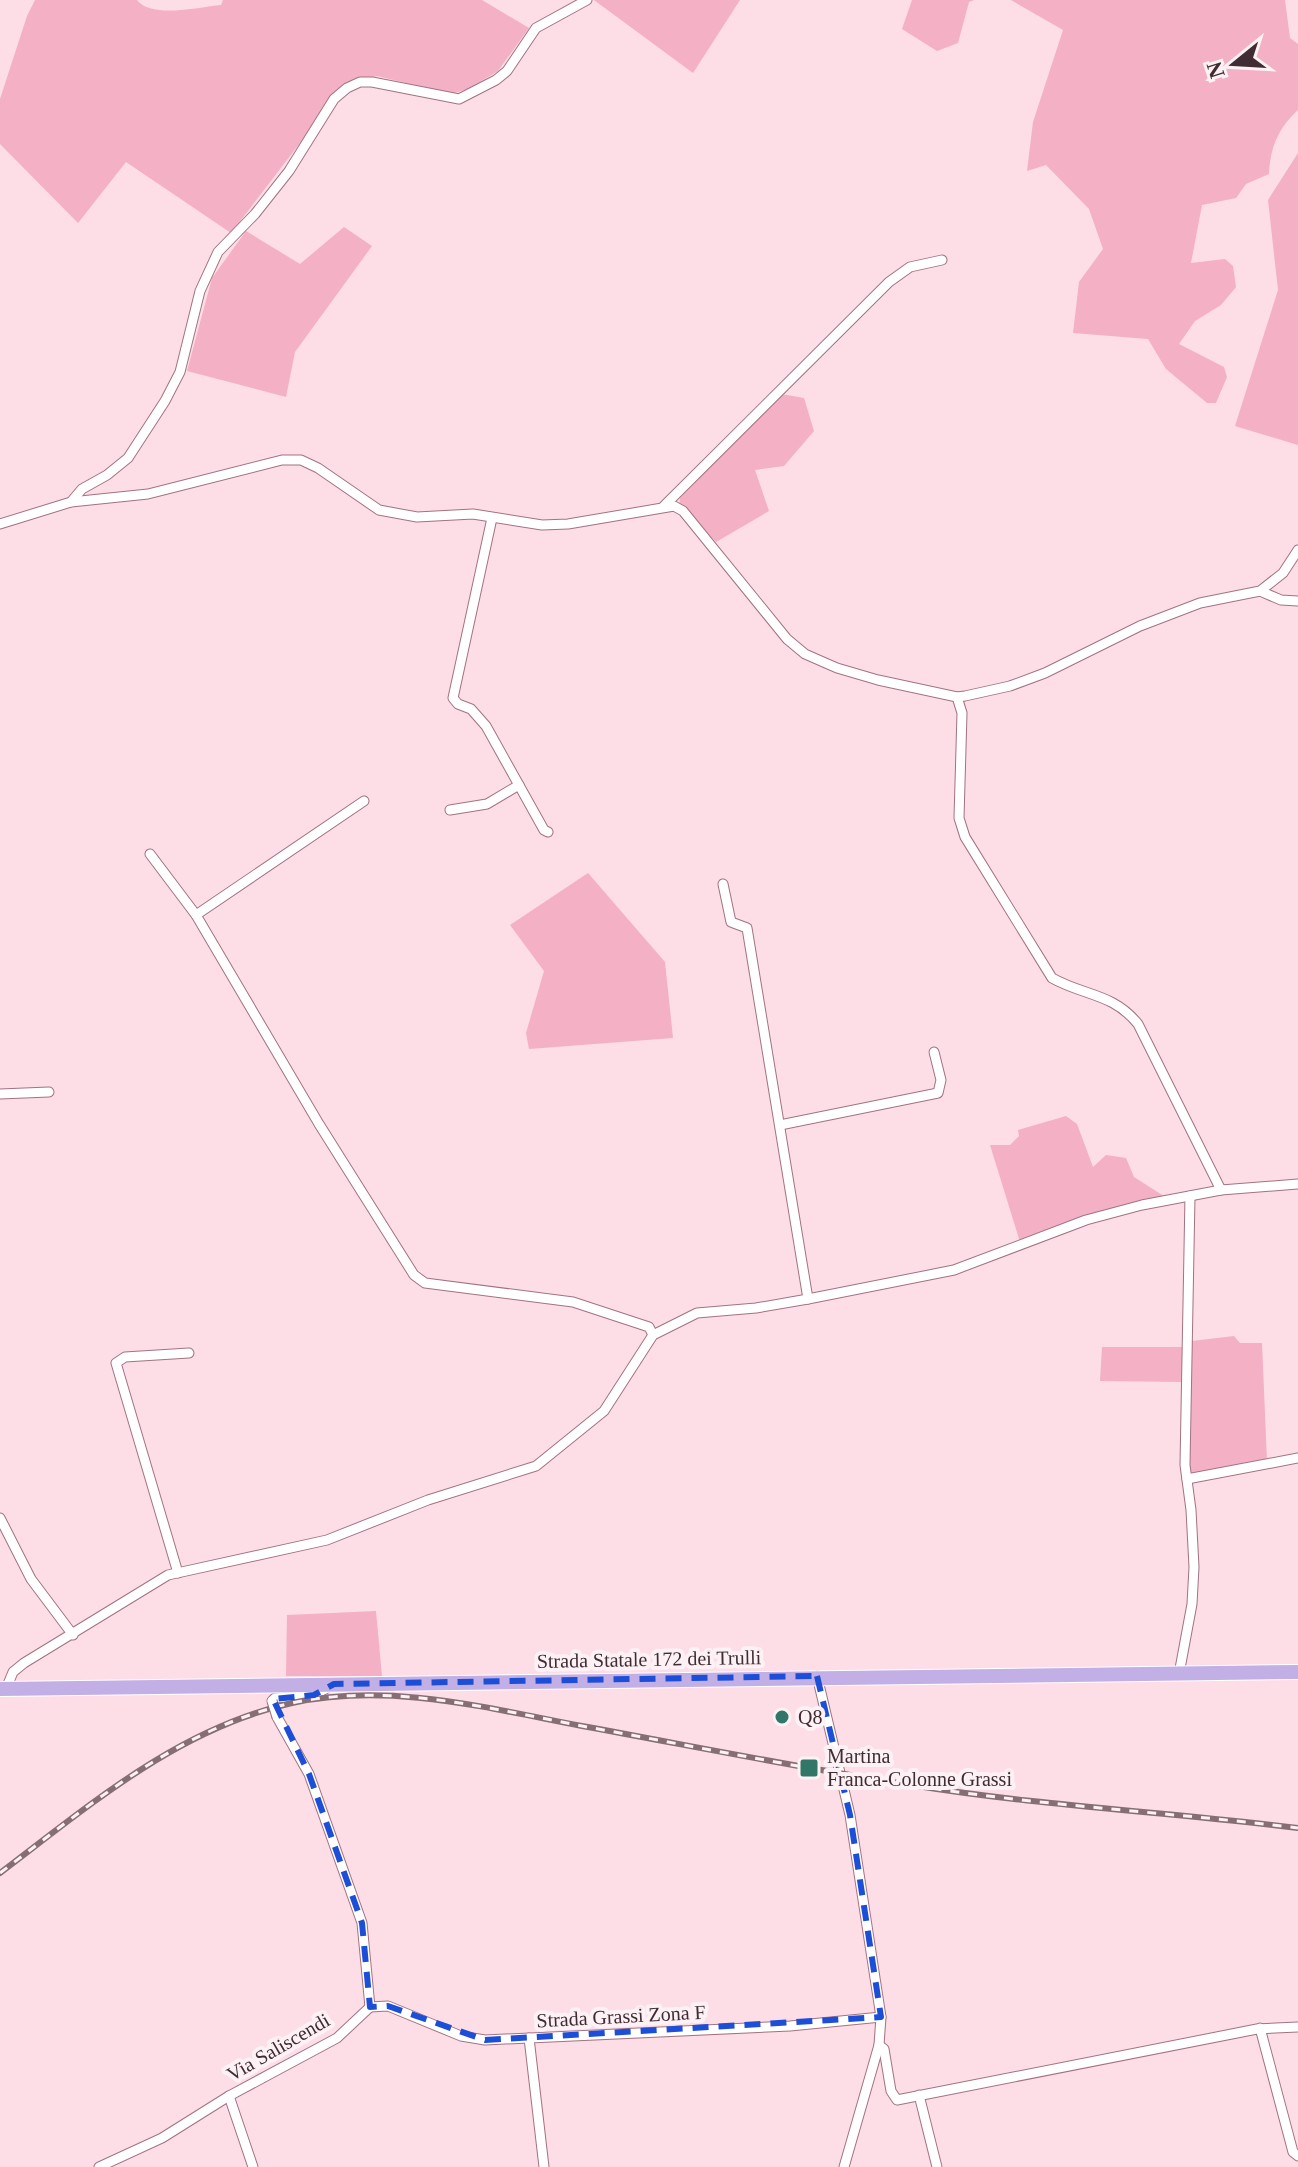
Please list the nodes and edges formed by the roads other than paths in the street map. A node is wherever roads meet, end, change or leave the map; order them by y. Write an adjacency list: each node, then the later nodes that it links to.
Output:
1 (587, 0): 3 (street)
2 (942, 260): 4 (street)
3 (71, 502): 5 (street); 6 (street)
4 (664, 506): 5 (street); 10 (street)
5 (492, 518): 11 (street)
6 (0, 524)
7 (1298, 550): 8 (street)
8 (1260, 591): 9 (street); 10 (street)
9 (1298, 601)
10 (957, 697): 23 (street)
11 (519, 785): 13 (street); 14 (street)
12 (364, 801): 17 (street)
13 (450, 810)
14 (548, 832)
15 (150, 854): 17 (street)
16 (723, 884): 21 (street)
17 (196, 915): 26 (street)
18 (934, 1052): 21 (street)
19 (49, 1092): 20 (street)
20 (0, 1094)
21 (780, 1125): 25 (street)
22 (1298, 1184): 23 (street)
23 (1221, 1190): 24 (street)
24 (1190, 1196): 25 (street); 29 (street)
25 (808, 1299): 26 (street)
26 (653, 1335): 31 (street)
27 (189, 1353): 31 (street)
28 (1298, 1458): 29 (street)
29 (1187, 1479): 34 (street)
30 (0, 1518): 32 (street)
31 (178, 1573): 32 (street)
32 (73, 1635): 37 (street)
33 (1298, 1672): 34 (main road, Strada Statale 172 dei Trulli)
34 (1179, 1674): 35 (main road, Strada Statale 172 dei Trulli)
35 (817, 1676): 36 (main road, Strada Statale 172 dei Trulli); 39 (street)
36 (334, 1684): 37 (main road, Strada Statale 172 dei Trulli); 38 (street, bridge)
37 (3, 1689)
38 (370, 2007): 42 (street, Strada Grassi Zona F); 45 (street, Via Saliscendi)
39 (881, 2017): 42 (street, Strada Grassi Zona F); 43 (street)
40 (1298, 2027): 41 (street)
41 (1260, 2028): 44 (street); 46 (street)
42 (529, 2038): 49 (street)
43 (879, 2045): 44 (street); 50 (street)
44 (919, 2095): 51 (street)
45 (229, 2096): 47 (street, Via Saliscendi); 48 (street)
46 (1298, 2156)
47 (99, 2167)
48 (253, 2167)
49 (544, 2167)
50 (844, 2167)
51 (937, 2167)

